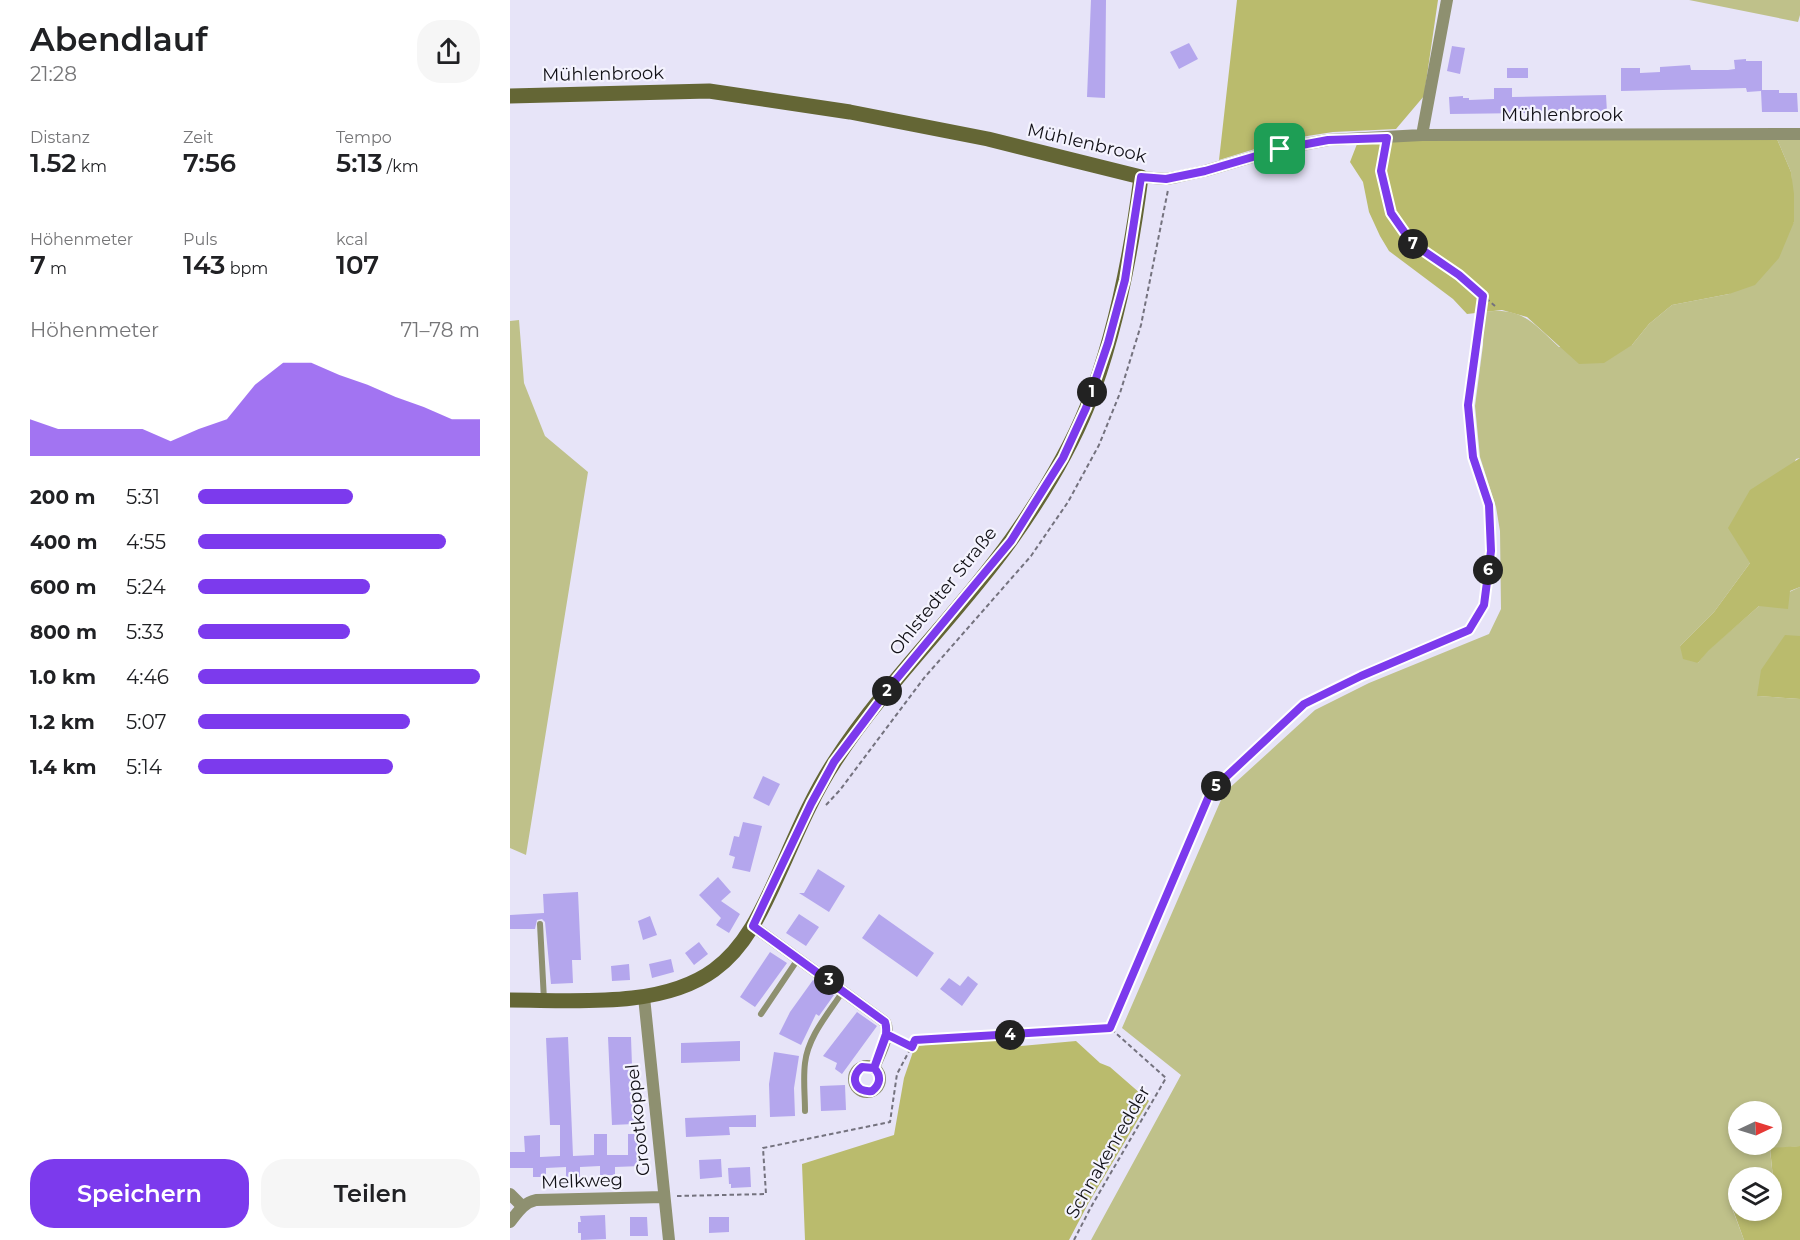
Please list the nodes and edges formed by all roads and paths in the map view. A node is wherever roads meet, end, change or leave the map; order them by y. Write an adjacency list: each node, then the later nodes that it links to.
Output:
1 (1447, 0): 4 (street)
2 (510, 96): 6 (street, Mühlenbrook)
3 (1800, 134): 4 (street, Mühlenbrook)
4 (1422, 135): 5 (street, Mühlenbrook)
5 (1387, 138): 6 (street, Mühlenbrook); 7 (path)
6 (1141, 177): 10 (street, Ohlstedter Straße)
7 (1483, 296): 8 (path); 17 (path)
8 (1495, 306)
9 (540, 924): 15 (lane)
10 (753, 926): 11 (street); 13 (street, Ohlstedter Straße)
11 (798, 959): 12 (street); 16 (lane)
12 (843, 991): 18 (street); 21 (lane)
13 (644, 997): 15 (street, Ohlstedter Straße); 23 (street, Grootkoppel)
14 (510, 1000): 15 (street, Ohlstedter Straße)
15 (544, 1000)
16 (761, 1014)
17 (1110, 1028): 19 (path); 27 (path, Schnakenredder)
18 (886, 1034): 19 (path); 20 (street)
19 (912, 1047): 23 (path)
20 (874, 1068)
21 (805, 1111)
22 (510, 1194): 24 (street)
23 (664, 1197): 24 (street, Melkweg); 26 (street, Grootkoppel)
24 (522, 1206): 25 (street, Melkweg)
25 (510, 1222)
26 (669, 1240)
27 (1074, 1240)

